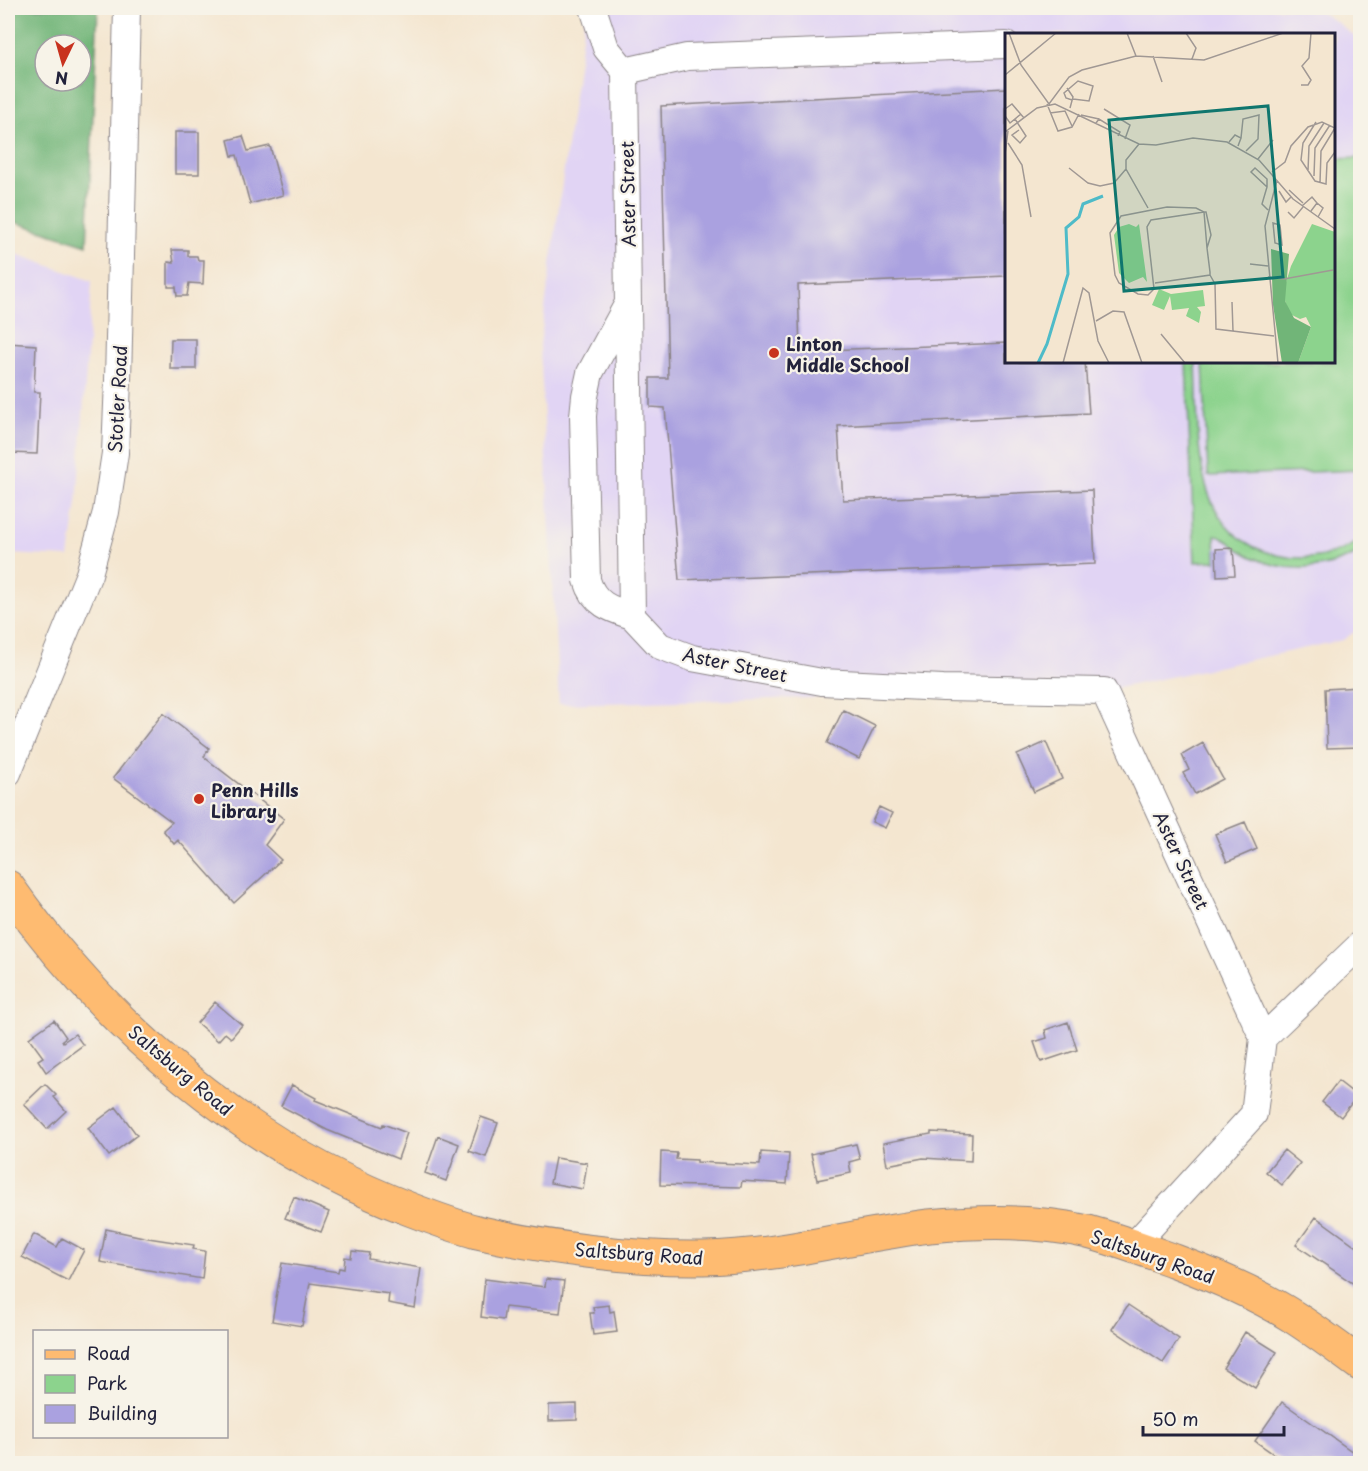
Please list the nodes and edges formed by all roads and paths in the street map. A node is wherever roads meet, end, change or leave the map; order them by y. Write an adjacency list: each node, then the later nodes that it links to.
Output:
1 (127, 8): 7 (street, Stotler Road)
2 (593, 8): 4 (street)
3 (1005, 45): 4 (street)
4 (625, 71): 5 (street, Aster Street)
5 (628, 303): 6 (street, Aster Street); 6 (street)
6 (632, 616): 10 (street, Aster Street)
7 (8, 772)
8 (8, 887): 11 (main road, Saltsburg Road)
9 (1360, 945): 10 (street)
10 (1263, 1038): 11 (street)
11 (1132, 1246): 12 (main road, Saltsburg Road)
12 (1360, 1364)

